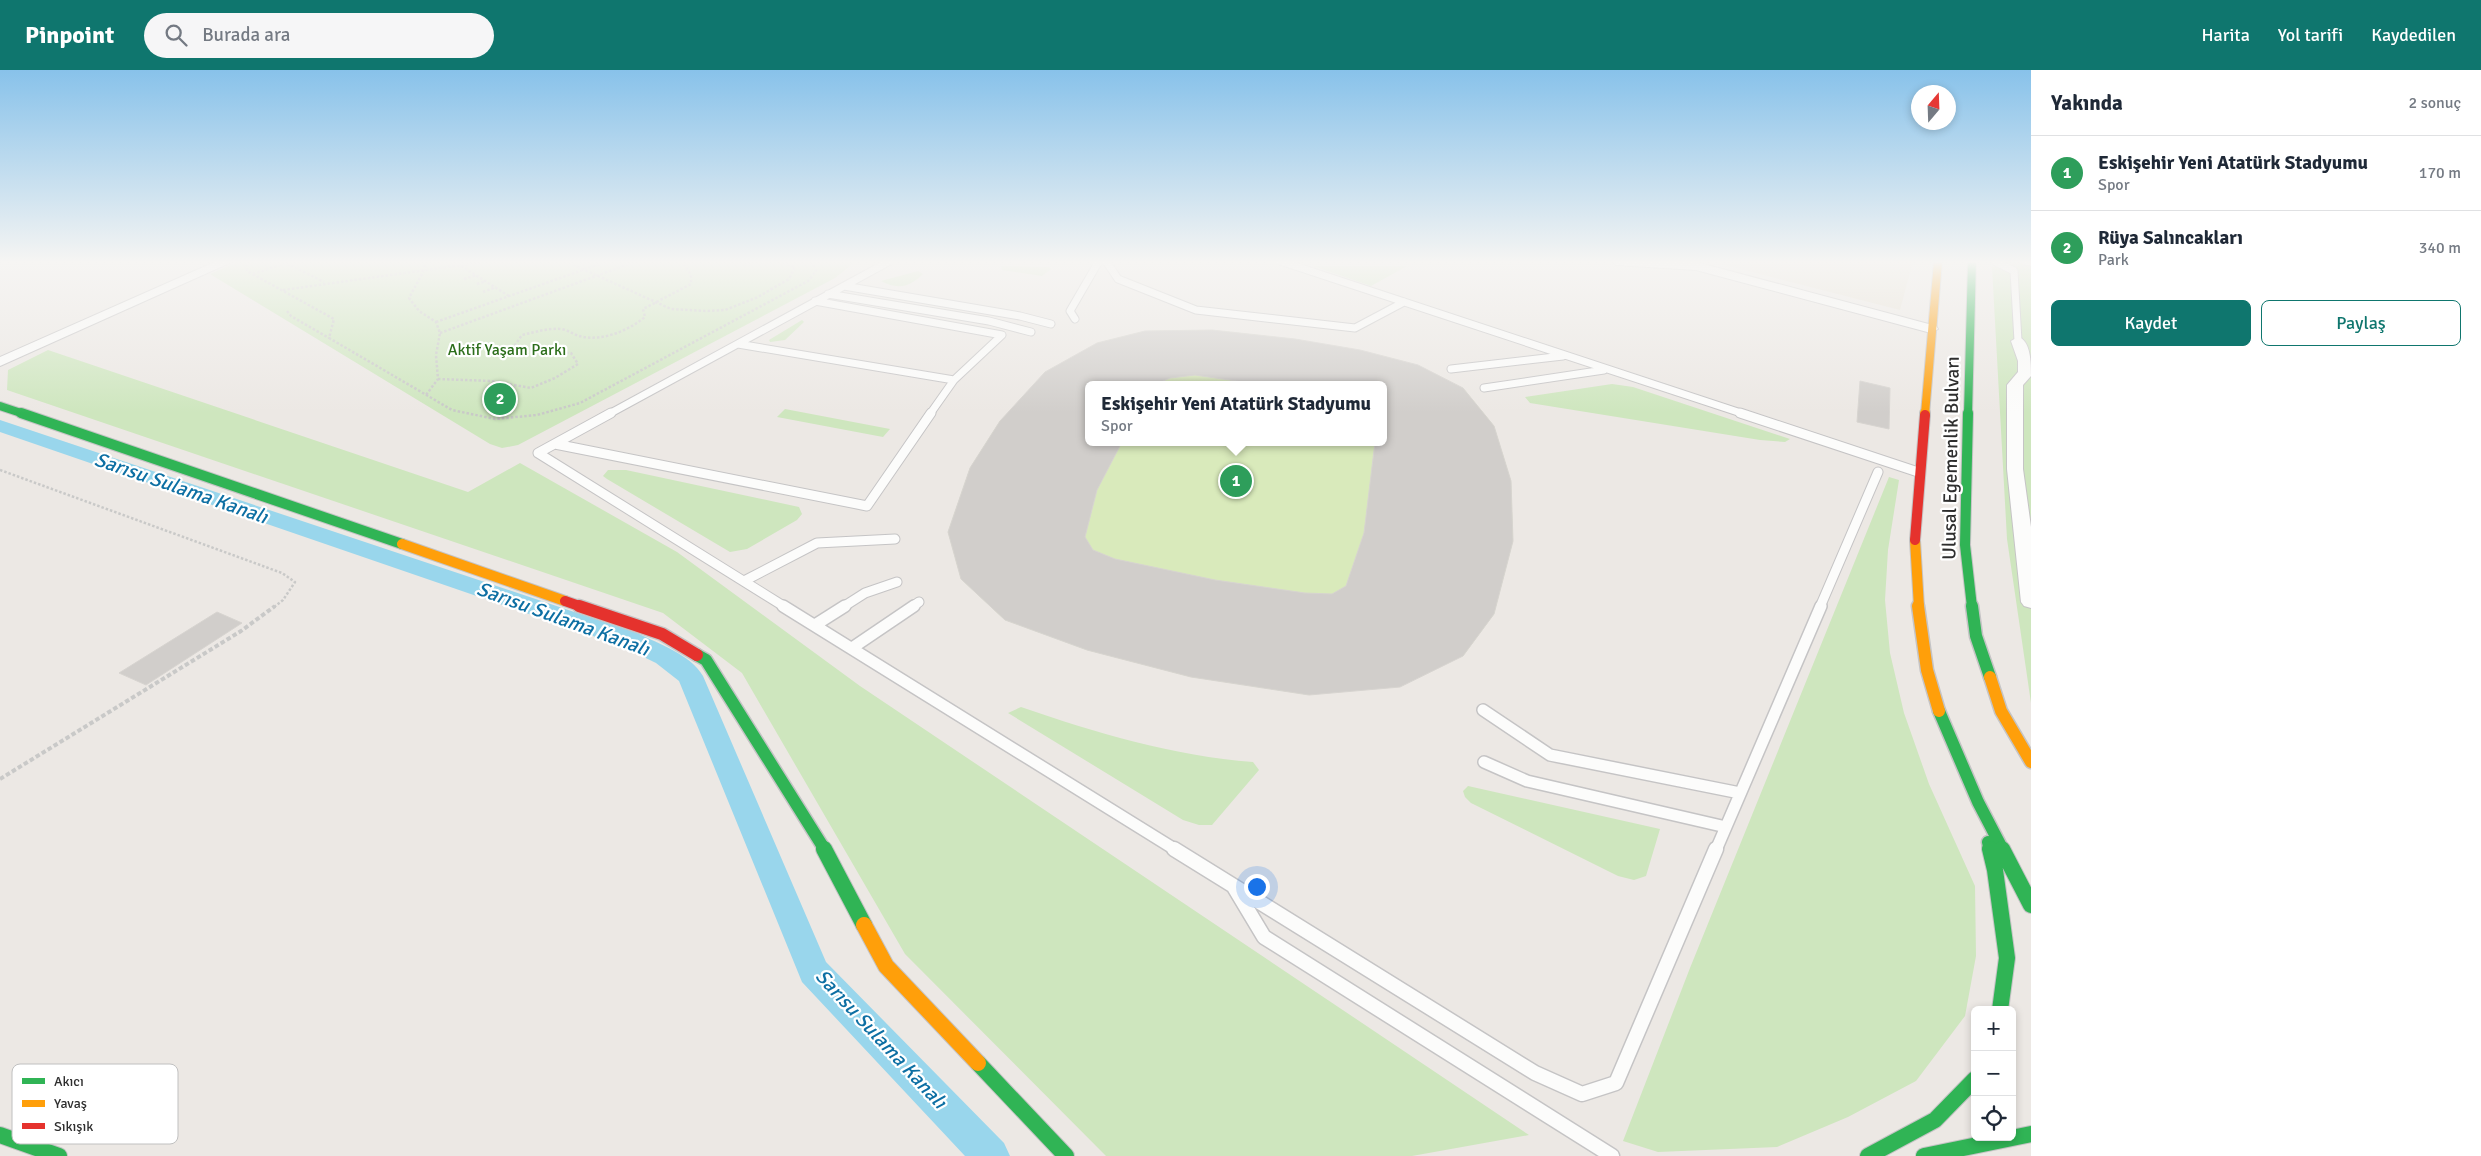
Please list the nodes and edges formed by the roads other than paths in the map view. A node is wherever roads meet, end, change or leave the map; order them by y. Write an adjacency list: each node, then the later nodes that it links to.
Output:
1 (114, 312): 21 (street)
2 (796, 312): 19 (lane)
3 (874, 312): 24 (lane)
4 (933, 312): 17 (lane)
5 (995, 312): 15 (lane)
6 (1070, 312): 14 (lane)
7 (1211, 312): 8 (lane)
8 (1386, 312)
9 (1433, 312): 20 (lane)
10 (1871, 312): 16 (street)
11 (1933, 312): 16 (main road, Ulusal Egemenlik Bulvarı)
12 (1971, 312): 39 (main road, Ulusal Egemenlik Bulvarı)
13 (2016, 312): 18 (lane)
14 (1075, 319)
15 (1051, 324)
16 (1931, 329): 29 (main road, Ulusal Egemenlik Bulvarı)
17 (1031, 332)
18 (2018, 342): 34 (street)
19 (738, 344): 24 (lane); 27 (lane)
20 (1566, 356): 22 (lane); 23 (lane)
21 (0, 362)
22 (1451, 369)
23 (1608, 370): 25 (lane); 29 (lane)
24 (954, 380): 27 (lane)
25 (1484, 388)
26 (0, 406): 52 (main road)
27 (555, 444): 31 (lane)
28 (1878, 472): 40 (lane)
29 (1918, 472): 41 (main road, Ulusal Egemenlik Bulvarı)
30 (895, 539): 31 (lane)
31 (744, 581): 35 (lane)
32 (897, 582): 35 (lane)
33 (919, 602): 36 (lane)
34 (2031, 602)
35 (815, 625): 36 (lane)
36 (852, 648): 43 (lane)
37 (1483, 710): 40 (lane)
38 (1484, 762): 42 (lane)
39 (2031, 762)
40 (1740, 793): 42 (lane)
41 (1978, 802): 44 (main road, Ulusal Egemenlik Bulvarı); 45 (main road)
42 (1726, 827): 43 (lane)
43 (1232, 884): 53 (lane)
44 (2031, 905)
45 (2001, 1006)
46 (1971, 1083): 54 (main road)
47 (2031, 1134): 55 (main road)
48 (0, 1135): 49 (main road)
49 (12, 1139)
50 (25, 1144): 51 (main road)
51 (59, 1156)
52 (1066, 1156)
53 (1612, 1156)
54 (1868, 1156)
55 (1924, 1156)

